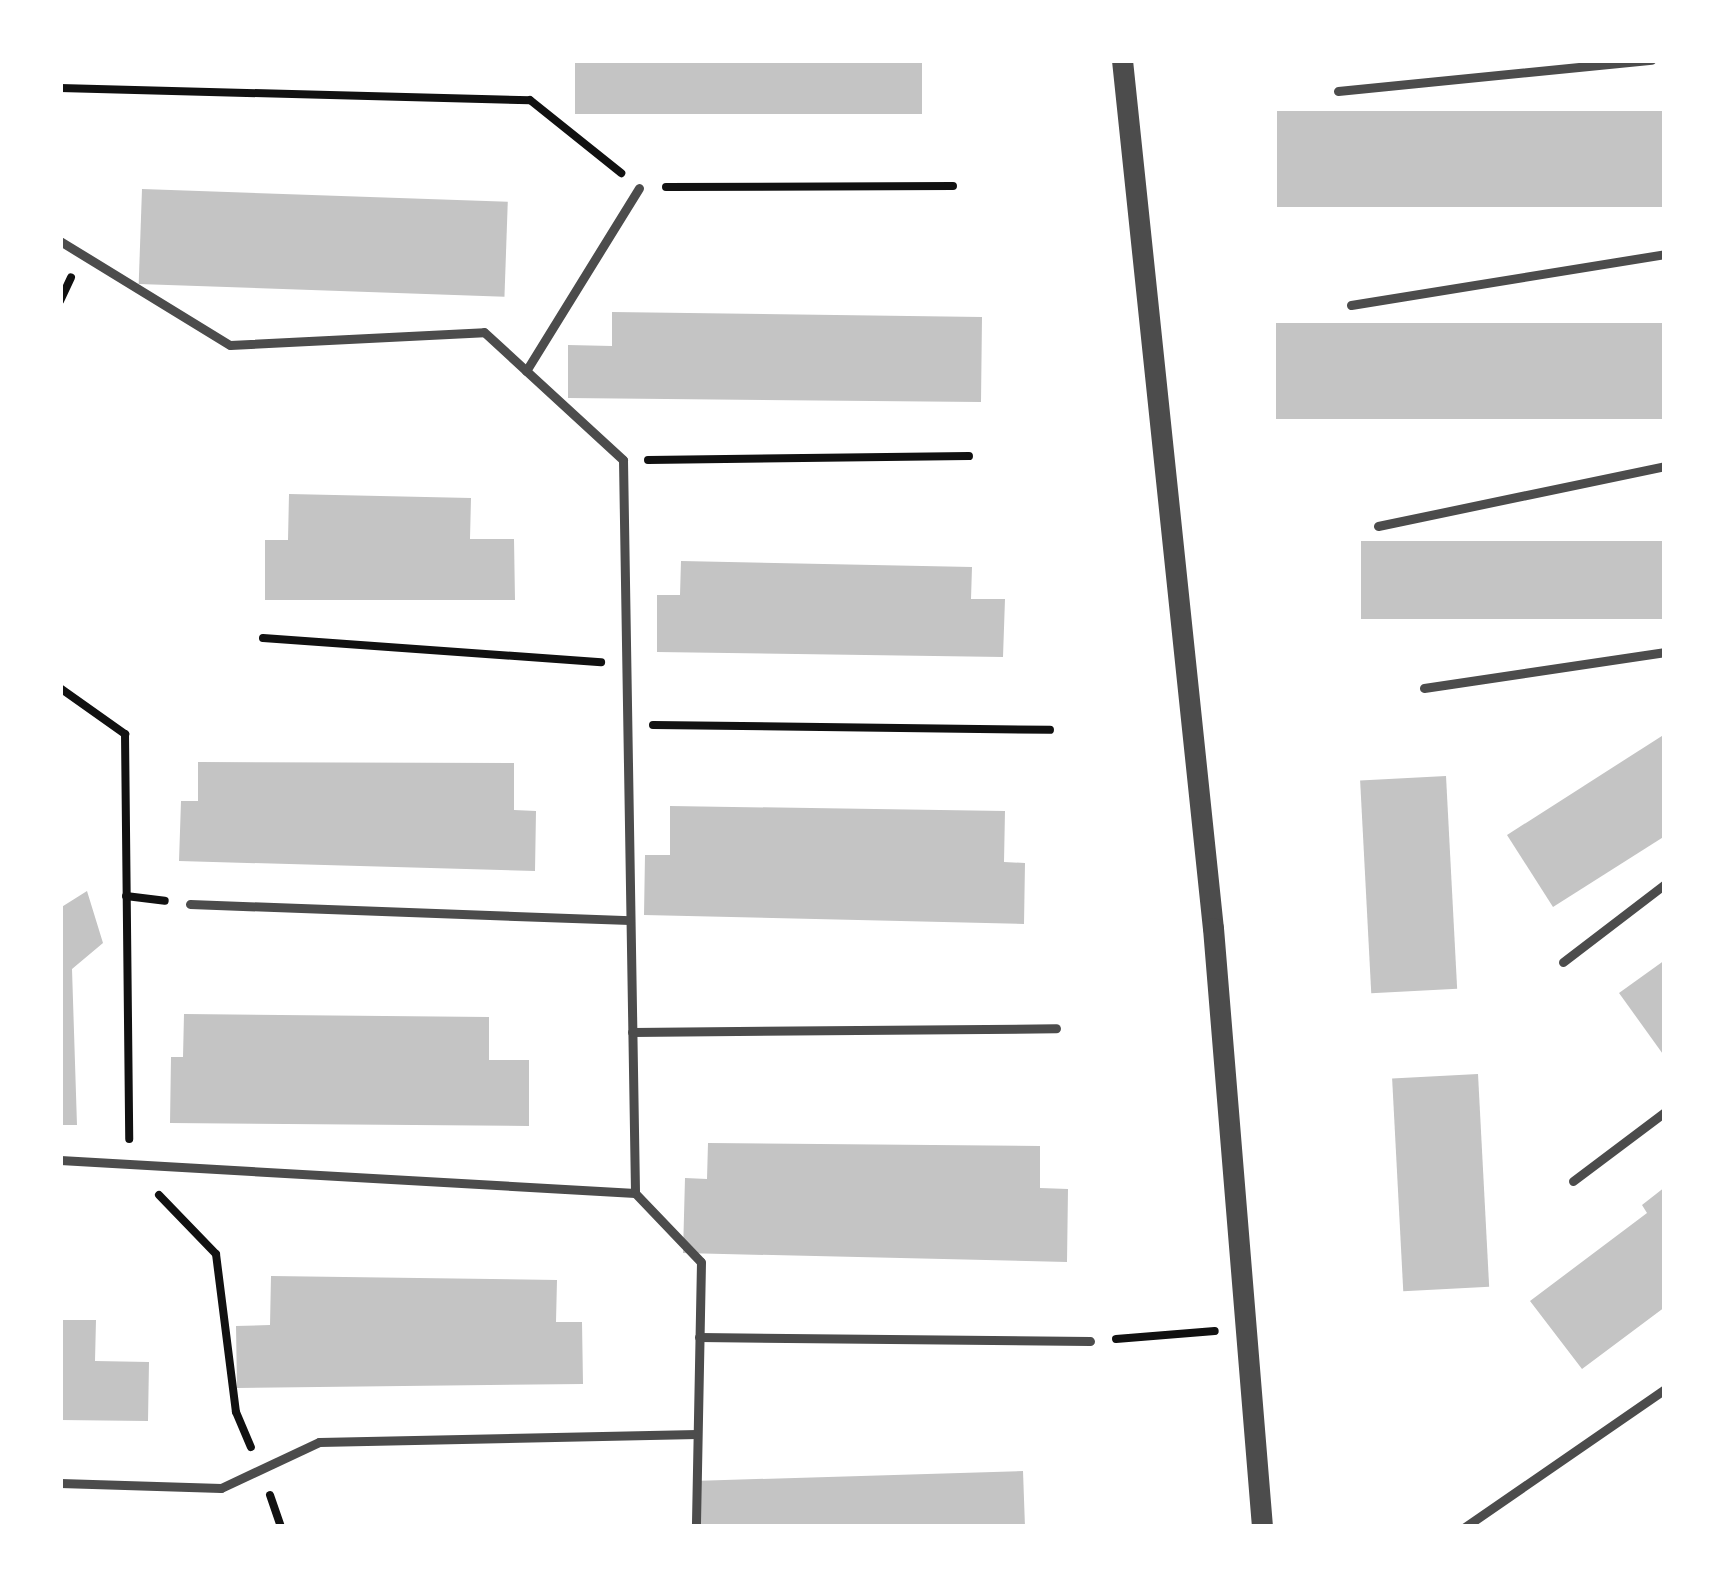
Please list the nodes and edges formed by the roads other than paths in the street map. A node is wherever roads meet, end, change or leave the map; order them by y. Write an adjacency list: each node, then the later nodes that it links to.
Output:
1 (1122, 60): 29 (street)
2 (1652, 60): 3 (lane)
3 (1338, 91)
4 (640, 188): 8 (lane)
5 (60, 241): 8 (lane)
6 (1665, 254): 7 (lane)
7 (1351, 305)
8 (526, 371): 15 (lane)
9 (1665, 466): 10 (lane)
10 (1378, 526)
11 (1665, 652): 12 (lane)
12 (1424, 688)
13 (1665, 884): 16 (lane)
14 (190, 904): 15 (lane)
15 (630, 920): 18 (lane)
16 (1563, 962)
17 (1056, 1028): 18 (lane)
18 (632, 1032): 22 (lane)
19 (1665, 1112): 21 (lane)
20 (60, 1160): 22 (lane)
21 (1573, 1181)
22 (634, 1193): 23 (lane)
23 (699, 1337): 24 (lane); 26 (lane)
24 (1090, 1341)
25 (1665, 1389): 30 (lane)
26 (697, 1434): 27 (lane); 28 (lane)
27 (60, 1483)
28 (696, 1527)
29 (1262, 1527)
30 (1465, 1527)

